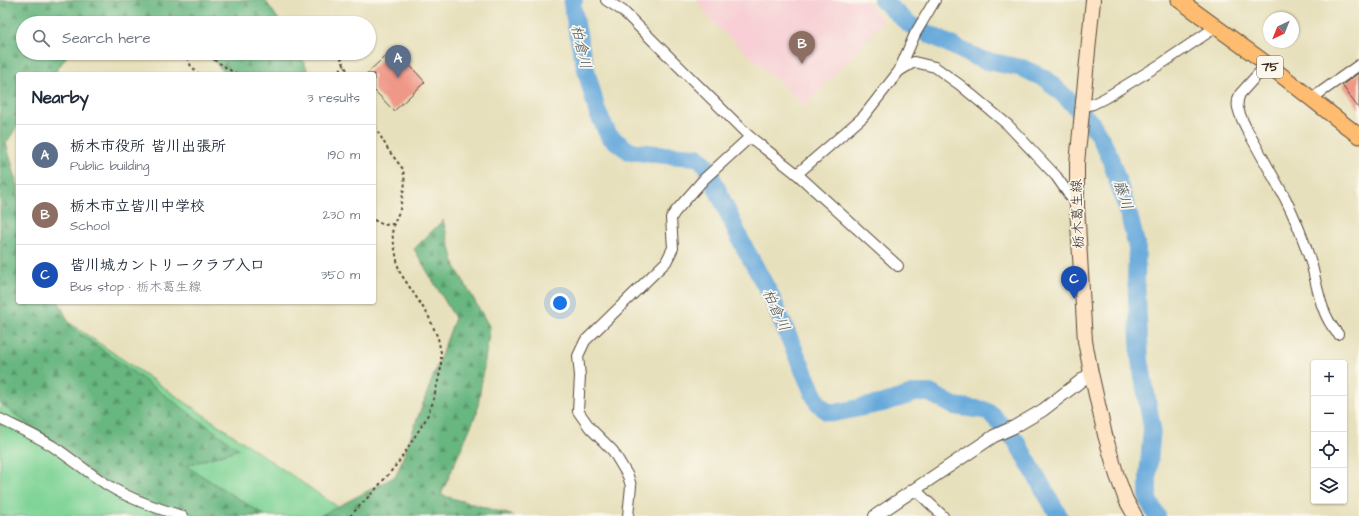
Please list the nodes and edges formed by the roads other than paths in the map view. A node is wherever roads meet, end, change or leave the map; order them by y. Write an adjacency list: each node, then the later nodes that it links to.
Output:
1 (606, 0): 11 (street)
2 (935, 0): 8 (street)
3 (1093, 0): 10 (main road, 栃木葛生線)
4 (1180, 0): 5 (main road, 75)
5 (1216, 27): 6 (main road, 75); 10 (street)
6 (1267, 64): 9 (main road, 75); 16 (street)
7 (1359, 65): 9 (street)
8 (899, 71): 13 (street); 14 (street)
9 (1311, 99): 12 (main road, 75)
10 (1083, 105): 14 (main road, 栃木葛生線)
11 (750, 136): 13 (street); 21 (street)
12 (1359, 136)
13 (797, 174): 15 (street)
14 (1077, 206): 17 (main road, 栃木葛生線)
15 (898, 266)
16 (1338, 334)
17 (1091, 374): 19 (street); 24 (main road, 栃木葛生線)
18 (0, 419): 20 (street)
19 (913, 490): 22 (street); 23 (street)
20 (182, 516)
21 (628, 516)
22 (875, 516)
23 (943, 516)
24 (1135, 516)

